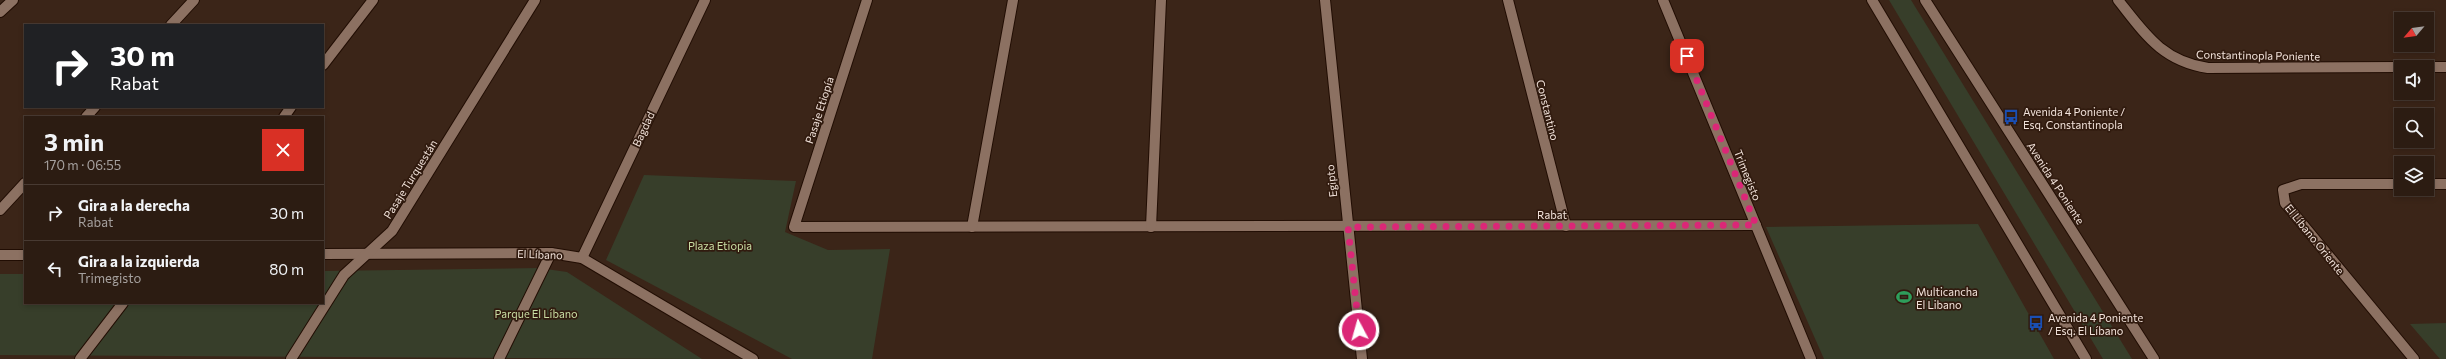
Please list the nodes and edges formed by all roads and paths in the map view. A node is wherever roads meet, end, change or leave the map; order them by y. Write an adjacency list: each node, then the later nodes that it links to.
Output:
1 (13, 0): 15 (street)
2 (194, 0): 16 (street)
3 (373, 0): 17 (street)
4 (535, 0): 36 (street, Pasaje Turquestán)
5 (705, 0): 39 (street, Bagdad)
6 (867, 0): 30 (street, Pasaje Etiopía)
7 (1012, 0): 31 (street)
8 (1161, 0): 32 (street)
9 (1324, 0): 33 (street, Egipto)
10 (1508, 0): 29 (street, Constantino)
11 (1664, 0): 28 (street, Trimegisto)
12 (1872, 0): 47 (street)
13 (1925, 0): 48 (street, Avenida 4 Poniente)
14 (2118, 0): 18 (street, Constantinopla Poniente)
15 (0, 12)
16 (172, 24)
17 (324, 64)
18 (2394, 67)
19 (2434, 67): 20 (street)
20 (2446, 67)
21 (94, 108): 22 (street)
22 (87, 116)
23 (24, 184): 27 (street)
24 (2394, 184): 49 (street, El Líbano Oriente)
25 (2434, 184): 26 (street)
26 (2446, 184)
27 (0, 210)
28 (1756, 225): 29 (street, Rabat); 46 (street, Trimegisto)
29 (1566, 226): 33 (street, Rabat)
30 (794, 227): 31 (street, Rabat)
31 (972, 227): 32 (street, Rabat)
32 (1151, 227): 33 (street, Rabat)
33 (1348, 227): 45 (street, Egipto)
34 (552, 253): 36 (street, El Líbano); 39 (street, El Líbano); 43 (street)
35 (324, 254): 36 (street, El Líbano)
36 (367, 254): 42 (street, Pasaje Turquestán)
37 (0, 255): 38 (street)
38 (24, 255)
39 (582, 258): 44 (street, El Líbano)
40 (122, 304): 41 (street)
41 (80, 359)
42 (291, 359)
43 (500, 359)
44 (753, 359)
45 (1362, 359)
46 (1811, 359)
47 (2086, 359)
48 (2154, 359)
49 (2414, 359)

